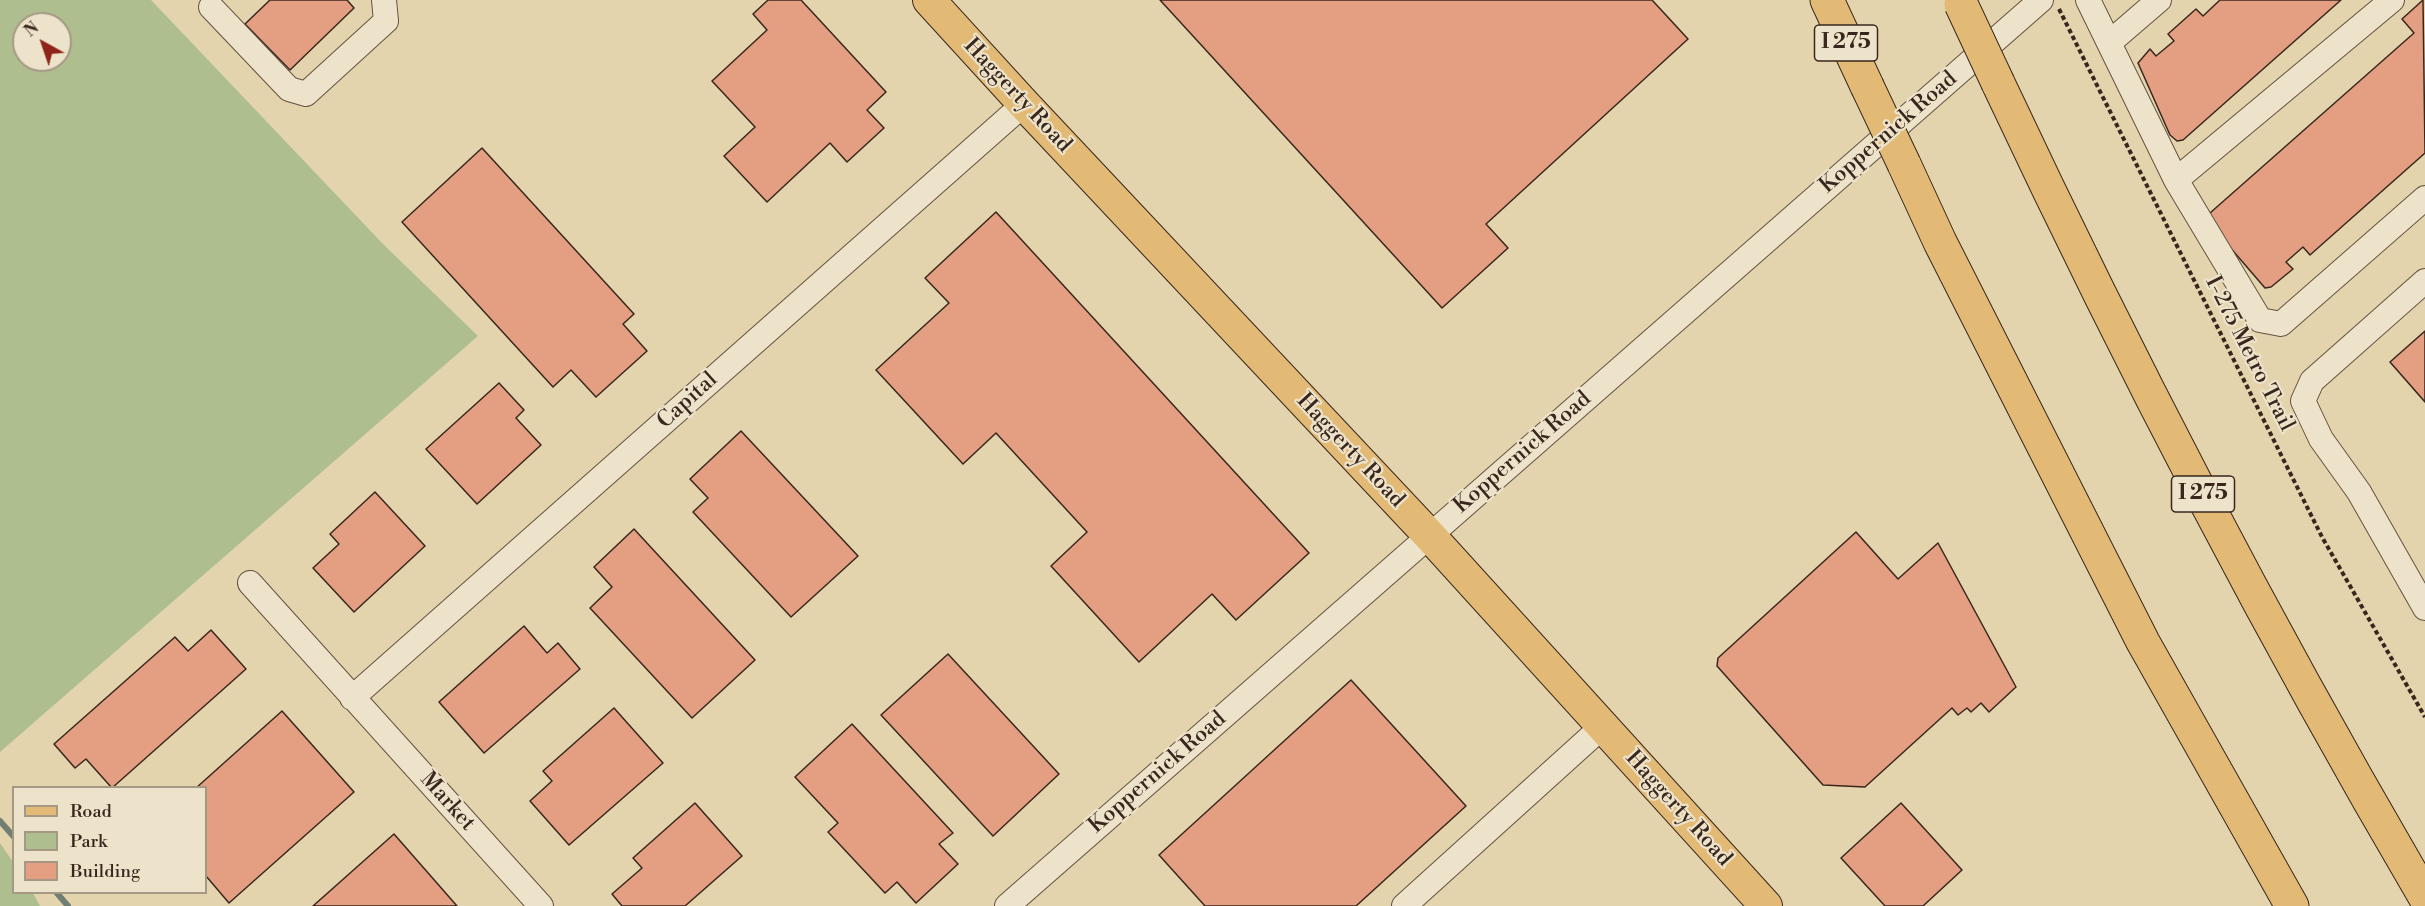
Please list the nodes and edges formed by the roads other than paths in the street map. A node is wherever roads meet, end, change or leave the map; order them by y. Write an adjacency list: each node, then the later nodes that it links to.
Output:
1 (384, 0): 8 (street)
2 (929, 0): 11 (main road, Haggerty Road)
3 (1827, 0): 25 (highway, I 275, bridge)
4 (2041, 0): 15 (street, Koppernick Road)
5 (2088, 0): 10 (street)
6 (2159, 0): 10 (street)
7 (2392, 0): 12 (street)
8 (211, 2)
9 (1960, 2): 20 (highway, I 275, bridge)
10 (2109, 43): 12 (street)
11 (1024, 104): 15 (main road, Haggerty Road); 18 (street, Capital)
12 (2176, 180): 13 (street)
13 (2425, 198)
14 (2425, 281): 17 (street)
15 (1429, 535): 19 (main road, Haggerty Road); 22 (street, Koppernick Road)
16 (250, 583): 18 (street, Market)
17 (2425, 608)
18 (352, 698): 21 (street, Market)
19 (1603, 726): 23 (street); 24 (main road, Haggerty Road)
20 (2425, 897)
21 (541, 906)
22 (1007, 906)
23 (1404, 906)
24 (1766, 906)
25 (2292, 906)

